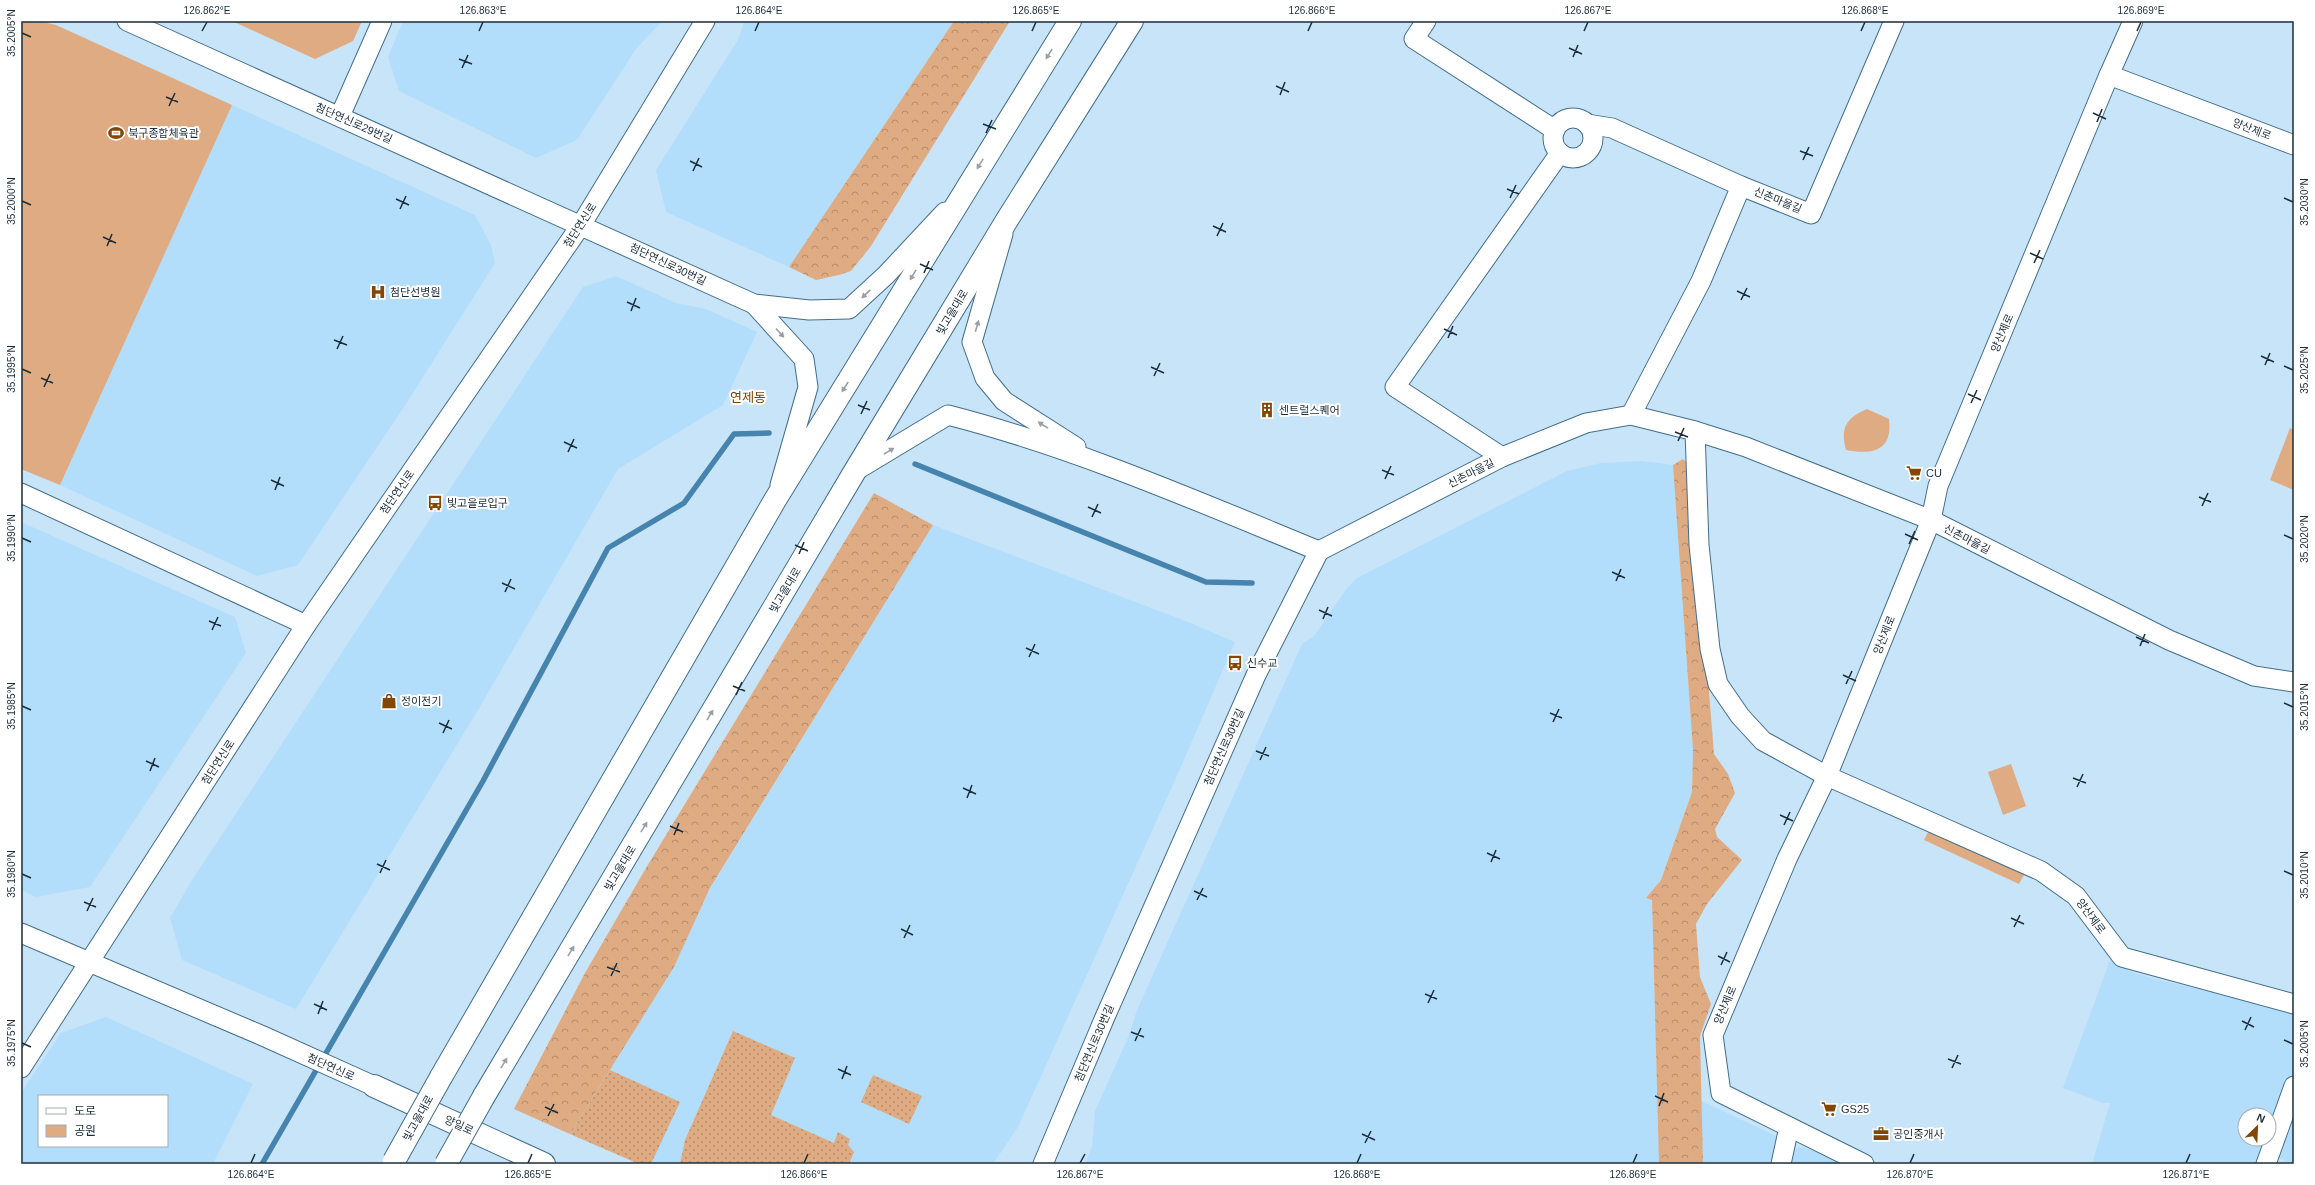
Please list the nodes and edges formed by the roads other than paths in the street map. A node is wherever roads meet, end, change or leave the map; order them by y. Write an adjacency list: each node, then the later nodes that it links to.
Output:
1 (128, 21): 10 (street, 첨단연신로29번길)
2 (382, 21): 10 (street)
3 (705, 21): 18 (street, 첨단연신로)
4 (1070, 21): 16 (main road, 빛고을대로, one-way to 16)
5 (1133, 21): 17 (main road, 빛고을대로)
6 (1426, 21): 12 (street)
7 (1894, 21): 15 (street, 신촌마을길)
8 (2133, 21): 9 (street)
9 (2109, 75): 13 (street, 양산제로); 27 (street, 양산제로)
10 (340, 116): 18 (street, 첨단연신로29번길)
11 (1587, 124): 12 (street); 14 (street); 15 (street)
12 (1555, 130): 14 (street)
13 (2294, 145)
14 (1560, 153): 22 (street)
15 (1741, 186): 20 (street, 신촌마을길)
16 (961, 195): 19 (street, one-way to 19); 26 (main road, 빛고을대로, one-way to 26)
17 (1007, 220): 23 (street, one-way to 17); 24 (main road, 빛고을대로)
18 (581, 225): 19 (street, 첨단연신로30번길); 29 (street, 첨단연신로)
19 (754, 304): 26 (street, one-way to 26)
20 (1632, 415): 21 (street, 신촌마을길); 22 (street, 신촌마을길)
21 (1695, 431): 27 (street, 신촌마을길); 31 (street)
22 (1502, 458): 28 (street, 신촌마을길)
23 (1099, 461): 24 (street, one-way to 23); 28 (street)
24 (855, 471): 40 (main road, 빛고을대로, one-way to 24, bridge)
25 (21, 493): 29 (street)
26 (775, 500): 39 (main road, 빛고을대로, bridge)
27 (1931, 520): 30 (street, 신촌마을길); 31 (street, 양산제로)
28 (1319, 551): 42 (street, 첨단연신로30번길)
29 (306, 625): 33 (street, 첨단연신로)
30 (2294, 682)
31 (1827, 776): 34 (street, 양산제로); 38 (street, 양산제로)
32 (21, 933): 33 (street, 첨단연신로)
33 (89, 964): 35 (street); 36 (street, 첨단연신로)
34 (2294, 1004)
35 (21, 1068)
36 (374, 1086): 41 (main road, 양일로)
37 (2294, 1086): 45 (street)
38 (1790, 1127): 43 (street); 44 (street, 양산제로)
39 (393, 1163)
40 (446, 1164)
41 (544, 1164)
42 (1043, 1164)
43 (1781, 1164)
44 (1864, 1164)
45 (2266, 1164)

